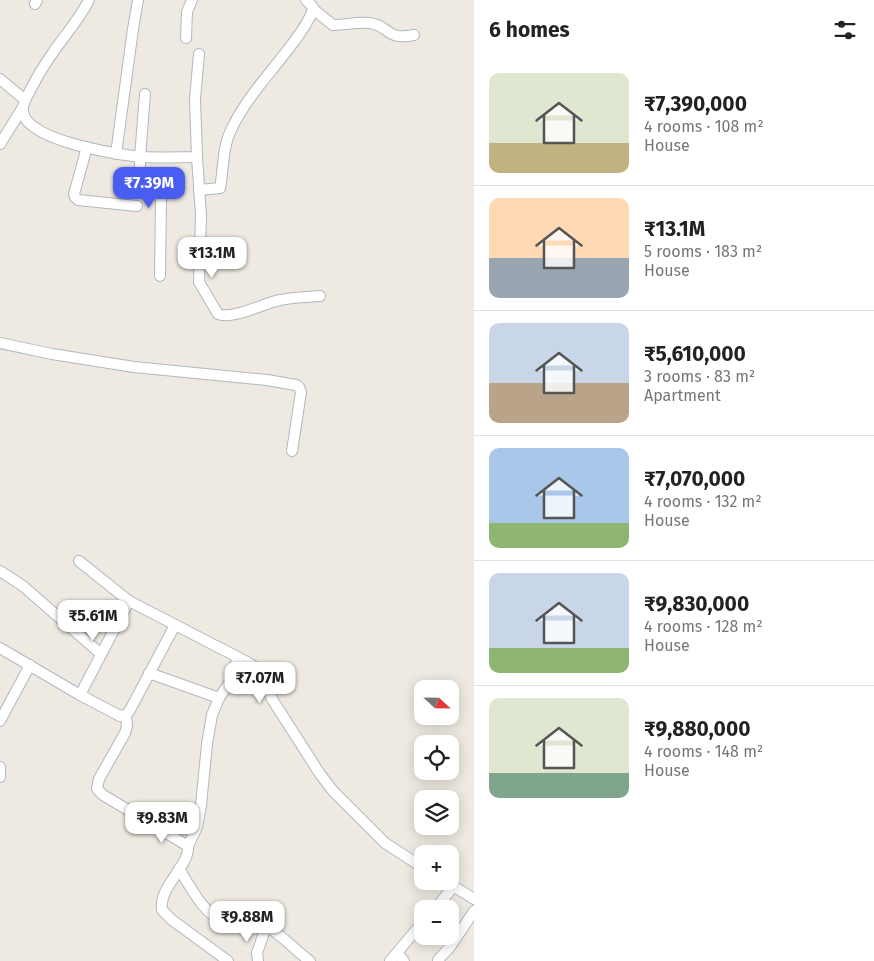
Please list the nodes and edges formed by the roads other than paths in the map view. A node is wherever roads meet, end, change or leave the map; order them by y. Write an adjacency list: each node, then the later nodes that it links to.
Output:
1 (89, 0): 11 (street)
2 (138, 0): 14 (street)
3 (192, 0): 7 (street)
4 (306, 0): 5 (street)
5 (313, 9): 6 (street); 17 (street)
6 (414, 35)
7 (186, 38)
8 (199, 54): 16 (street)
9 (0, 79): 11 (street)
10 (145, 94): 15 (street)
11 (24, 104): 12 (street); 13 (street)
12 (0, 144)
13 (87, 147): 14 (street); 18 (street)
14 (116, 154): 15 (street)
15 (140, 157): 16 (street); 19 (street)
16 (197, 157): 17 (street)
17 (199, 190): 20 (street)
18 (137, 206)
19 (160, 276)
20 (320, 296)
21 (0, 343): 22 (street)
22 (292, 451)
23 (79, 561): 25 (street)
24 (0, 571): 28 (street)
25 (129, 601): 26 (street); 28 (street)
26 (175, 625): 29 (street); 31 (street)
27 (0, 648): 30 (street)
28 (101, 654): 32 (street)
29 (237, 658): 33 (street); 39 (street)
30 (30, 666): 32 (street); 35 (street)
31 (149, 673): 33 (street); 34 (street)
32 (80, 695): 34 (street)
33 (219, 698): 38 (street)
34 (126, 715): 38 (street)
35 (0, 721)
36 (0, 767): 37 (street)
37 (0, 776)
38 (188, 846): 40 (street)
39 (414, 862)
40 (179, 869): 44 (street); 48 (street)
41 (459, 890): 42 (street)
42 (474, 899)
43 (474, 911): 47 (street)
44 (266, 927): 49 (street); 50 (street)
45 (414, 934): 46 (street)
46 (397, 958)
47 (438, 960)
48 (228, 961)
49 (258, 961)
50 (309, 961)

